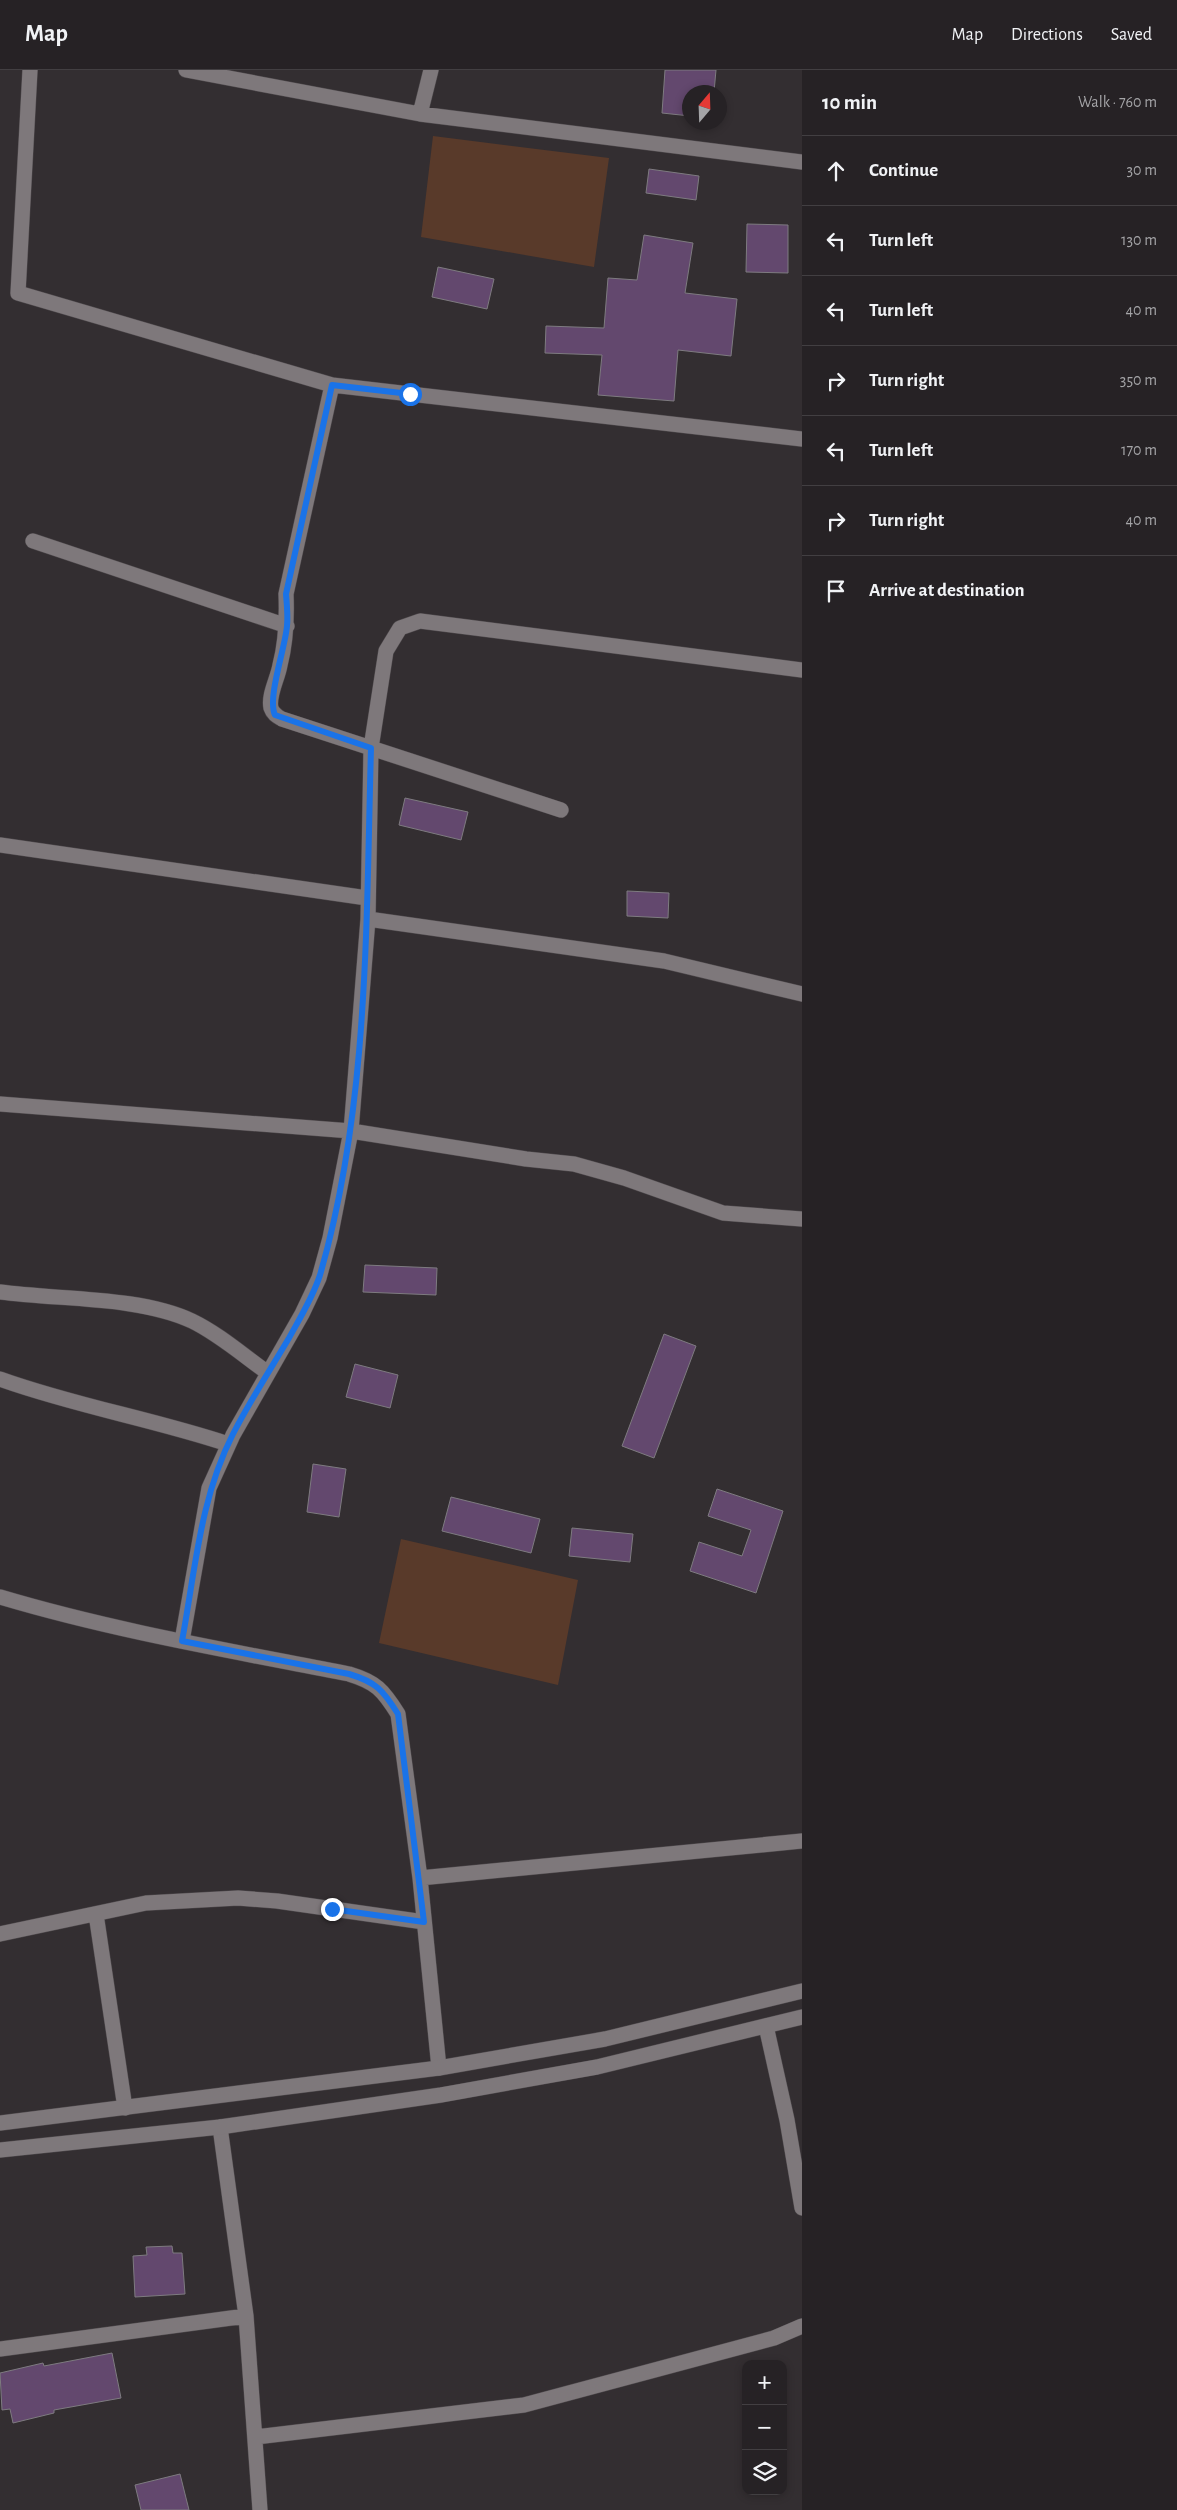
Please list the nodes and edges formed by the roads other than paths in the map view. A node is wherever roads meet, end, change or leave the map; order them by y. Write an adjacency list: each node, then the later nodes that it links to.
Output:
1 (30, 70): 6 (street)
2 (186, 70): 4 (street)
3 (431, 70): 4 (street)
4 (420, 114): 5 (street)
5 (802, 162)
6 (332, 385): 7 (street); 9 (street)
7 (802, 439)
8 (33, 541): 9 (street)
9 (287, 626): 11 (street)
10 (802, 670): 11 (street)
11 (371, 748): 12 (street); 14 (street)
12 (561, 810)
13 (0, 845): 14 (street)
14 (367, 898): 15 (street)
15 (368, 919): 16 (street); 18 (street)
16 (802, 994)
17 (0, 1104): 18 (street)
18 (351, 1131): 19 (street); 21 (street)
19 (802, 1219)
20 (0, 1292): 21 (street)
21 (268, 1373): 23 (street)
22 (0, 1379): 23 (street)
23 (228, 1444): 25 (street)
24 (0, 1597): 25 (street)
25 (182, 1641): 27 (street)
26 (802, 1841): 27 (street)
27 (420, 1878): 29 (street)
28 (96, 1914): 29 (street); 30 (street); 35 (street)
29 (424, 1922): 34 (street)
30 (0, 1934)
31 (802, 1991): 34 (street)
32 (802, 2017): 33 (street)
33 (766, 2026): 37 (street); 39 (street)
34 (440, 2068): 35 (street)
35 (125, 2108): 36 (street)
36 (0, 2123)
37 (220, 2127): 38 (street); 40 (street)
38 (0, 2150)
39 (802, 2208)
40 (246, 2316): 42 (street); 43 (street)
41 (802, 2326): 43 (street)
42 (0, 2349)
43 (256, 2437): 44 (street)
44 (260, 2510)

